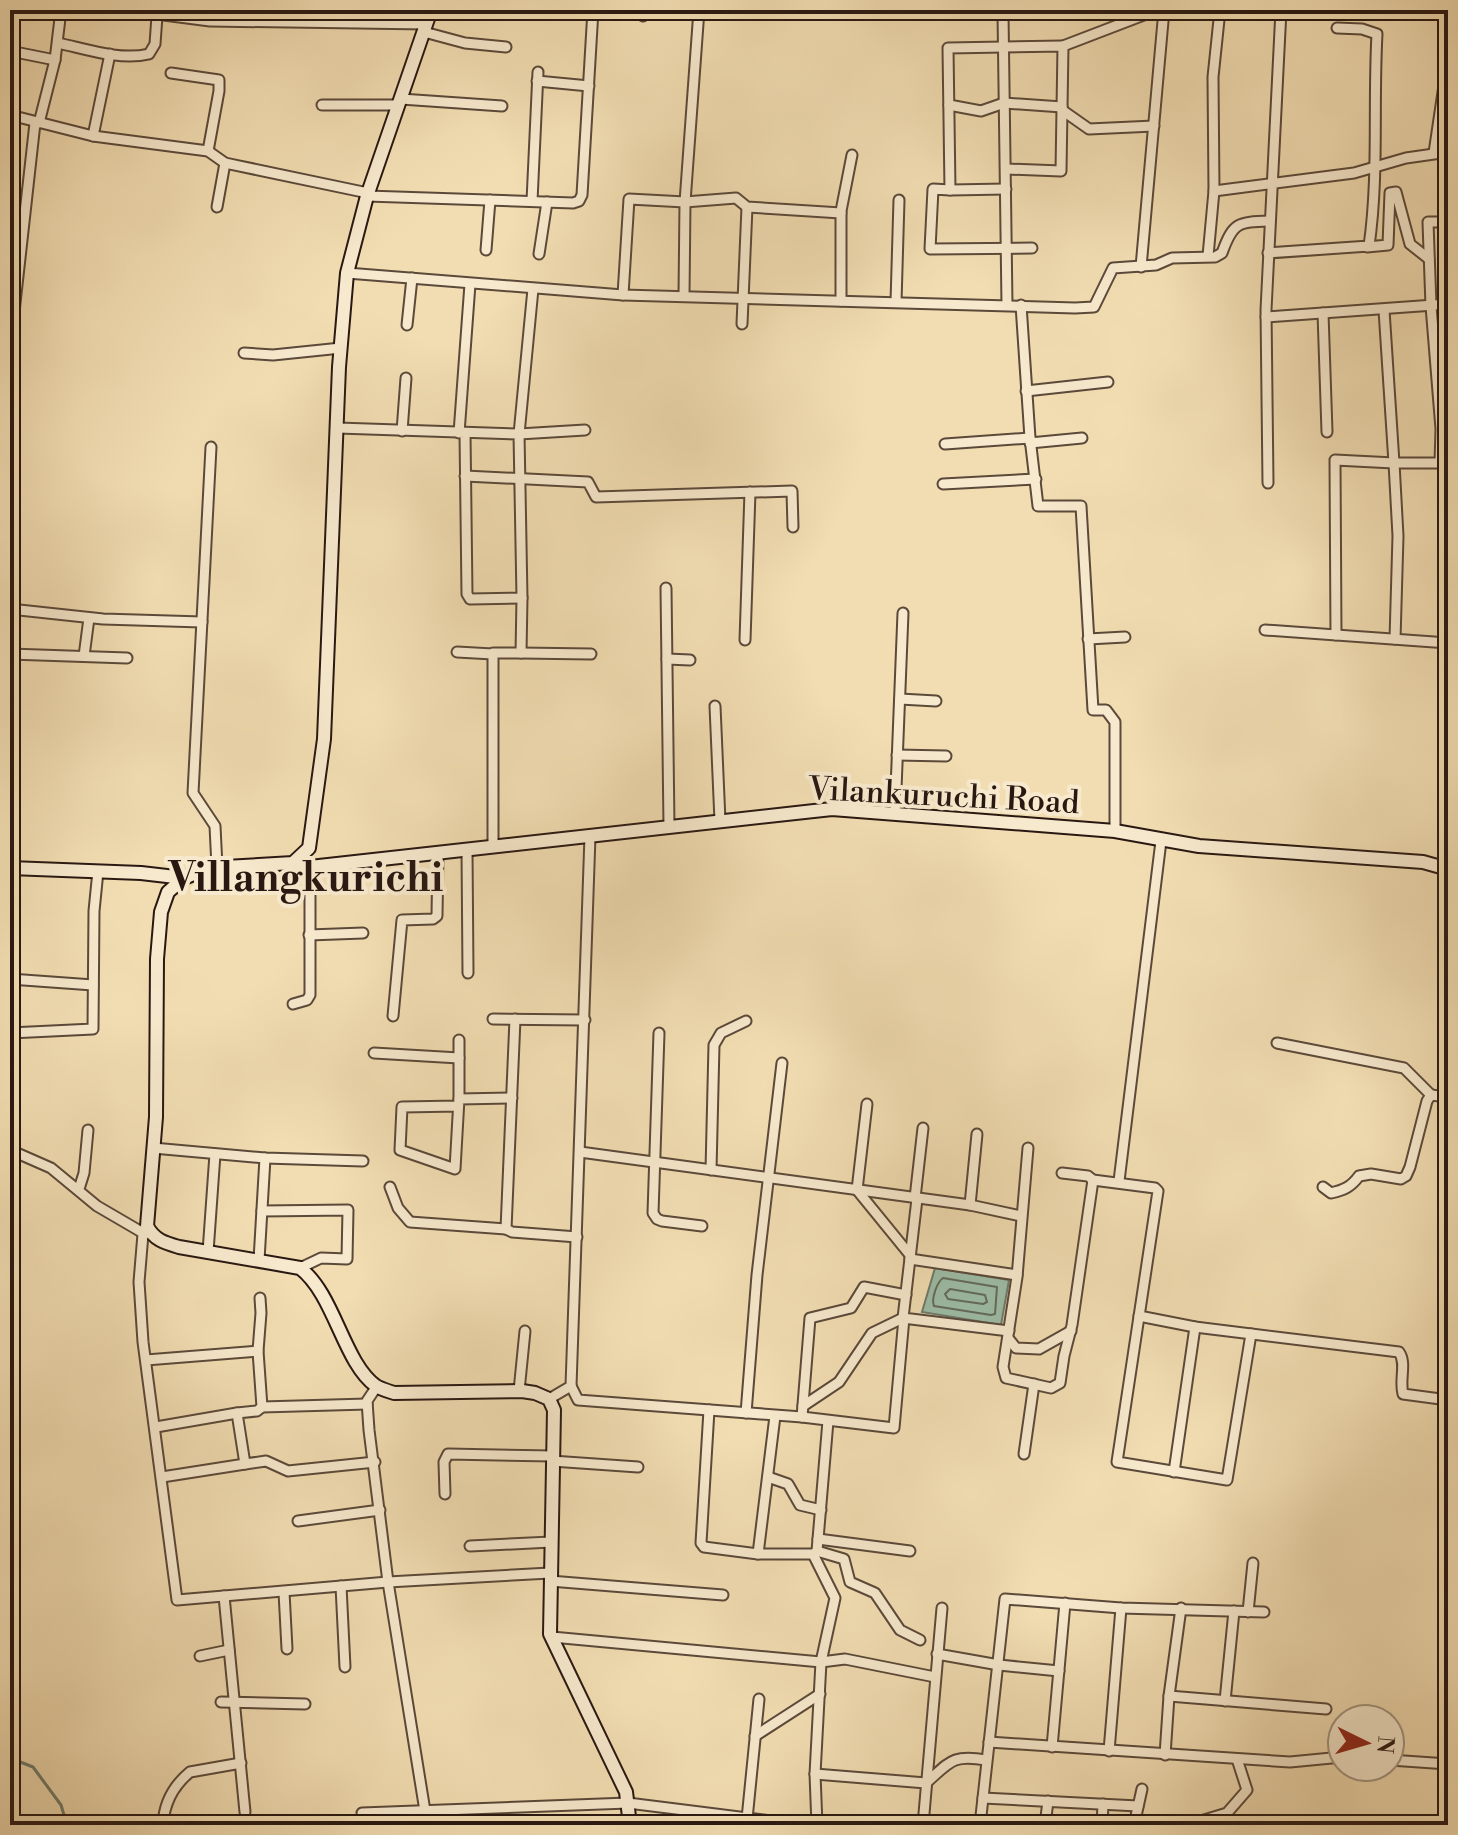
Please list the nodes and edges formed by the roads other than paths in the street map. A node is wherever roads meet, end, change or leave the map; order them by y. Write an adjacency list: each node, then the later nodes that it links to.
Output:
1 (61, 10): 15 (street)
2 (125, 10): 10 (street)
3 (431, 10): 13 (main road)
4 (593, 10): 24 (street)
5 (699, 10): 51 (street)
6 (1157, 10): 16 (street)
7 (1164, 10): 33 (street)
8 (1220, 10): 45 (street)
9 (1281, 10): 42 (street)
10 (143, 12): 12 (street)
11 (1003, 13): 18 (street)
12 (157, 16): 13 (street); 20 (street)
13 (425, 28): 17 (street); 25 (main road)
14 (1337, 28): 40 (street)
15 (58, 43): 20 (street); 21 (street)
16 (1063, 46): 18 (street); 30 (street)
17 (506, 47)
18 (1003, 48): 26 (street); 28 (street)
19 (10, 51): 21 (street)
20 (110, 54): 34 (street)
21 (55, 60): 32 (street)
22 (1447, 65): 37 (street)
23 (171, 73): 35 (street)
24 (589, 86): 49 (street); 50 (street)
25 (400, 102): 27 (street); 29 (street); 46 (main road)
26 (1004, 103): 28 (street); 30 (street); 41 (street)
27 (322, 105)
28 (949, 105): 44 (street)
29 (502, 106)
30 (1062, 109): 33 (street); 41 (street)
31 (10, 115): 32 (street)
32 (37, 123): 34 (street); 73 (street)
33 (1154, 126): 65 (street)
34 (93, 136): 35 (street)
35 (208, 151): 39 (street)
36 (1448, 152): 37 (street)
37 (1434, 153): 40 (street)
38 (852, 155): 54 (street)
39 (225, 163): 46 (street); 52 (street)
40 (1374, 167): 42 (street); 57 (street)
41 (1006, 169): 43 (street)
42 (1271, 184): 45 (street); 55 (street)
43 (1006, 189): 44 (street); 58 (street)
44 (950, 190): 58 (street)
45 (1214, 191): 63 (street)
46 (368, 194): 47 (street); 66 (main road)
47 (490, 200): 49 (street); 60 (street)
48 (899, 200): 75 (street)
49 (532, 201): 50 (street)
50 (547, 202): 62 (street)
51 (685, 202): 53 (street); 70 (street); 71 (street)
52 (217, 207)
53 (747, 207): 54 (street); 72 (street)
54 (841, 213): 74 (street)
55 (1270, 221): 61 (street); 63 (street)
56 (1448, 222): 64 (street)
57 (1367, 247): 61 (street); 64 (street)
58 (1007, 248): 59 (street); 77 (street)
59 (1032, 248)
60 (486, 250)
61 (1268, 253): 82 (street)
62 (539, 254)
63 (1208, 256): 65 (street)
64 (1429, 259): 79 (street)
65 (1141, 267): 78 (street)
66 (347, 273): 67 (street); 86 (main road)
67 (412, 278): 68 (street); 84 (street)
68 (470, 284): 69 (street); 98 (street)
69 (533, 289): 70 (street); 99 (street)
70 (623, 295): 71 (street)
71 (684, 296): 72 (street)
72 (742, 297): 74 (street); 83 (street)
73 (12, 300): 85 (street)
74 (841, 301): 75 (street)
75 (896, 302): 77 (street)
76 (1448, 304): 79 (street)
77 (1007, 305): 78 (street)
78 (1021, 305): 92 (street)
79 (1431, 306): 80 (street); 90 (street)
80 (1384, 310): 81 (street); 104 (street)
81 (1323, 313): 82 (street); 97 (street)
82 (1266, 317): 109 (street)
83 (742, 324)
84 (407, 325)
85 (10, 348)
86 (341, 348): 87 (street); 93 (main road)
87 (244, 353)
88 (406, 378): 96 (street)
89 (1448, 378): 90 (street)
90 (1437, 379): 94 (street)
91 (1108, 382): 92 (street)
92 (1026, 391): 101 (street)
93 (338, 428): 96 (street); 149 (main road)
94 (1444, 429): 105 (street)
95 (585, 430): 99 (street)
96 (402, 431): 98 (street)
97 (1327, 432)
98 (462, 433): 99 (street); 106 (street)
99 (519, 434): 107 (street)
100 (1082, 438): 101 (street)
101 (1030, 441): 102 (street); 108 (street)
102 (945, 444)
103 (211, 447): 118 (street)
104 (1394, 463): 105 (street); 120 (street); 123 (street)
105 (1444, 463)
106 (465, 476): 107 (street); 114 (street)
107 (519, 479): 111 (street); 114 (street)
108 (1036, 479): 110 (street); 122 (street)
109 (1268, 483)
110 (943, 484)
111 (750, 492): 112 (street); 124 (street)
112 (793, 527)
113 (666, 588): 133 (street)
114 (522, 598): 127 (street)
115 (10, 609): 117 (street)
116 (903, 613): 135 (street)
117 (89, 618): 118 (street); 131 (street)
118 (202, 622): 150 (street)
119 (1265, 630): 120 (street)
120 (1336, 635): 123 (street)
121 (1125, 637): 122 (street)
122 (1088, 639): 143 (street)
123 (1395, 639): 125 (street)
124 (745, 640)
125 (1448, 643)
126 (457, 652): 129 (street)
127 (521, 653): 129 (street); 130 (street)
128 (10, 654): 131 (street)
129 (493, 654): 146 (street)
130 (591, 654)
131 (84, 656): 132 (street)
132 (127, 658)
133 (667, 659): 134 (street); 142 (street)
134 (690, 660)
135 (900, 699): 136 (street); 138 (street)
136 (936, 701)
137 (715, 706): 141 (street)
138 (897, 755): 139 (street); 140 (street)
139 (946, 756)
140 (895, 814): 141 (main road, Vilankuruchi Road); 143 (main road, Vilankuruchi Road)
141 (720, 821): 142 (main road, Vilankuruchi Road)
142 (669, 827): 144 (main road, Vilankuruchi Road)
143 (1115, 831): 145 (main road, Vilankuruchi Road)
144 (590, 836): 146 (main road, Vilankuruchi Road); 165 (street)
145 (1161, 841): 153 (main road, Vilankuruchi Road); 194 (street)
146 (493, 846): 147 (main road, Vilankuruchi Road)
147 (467, 849): 148 (main road, Vilankuruchi Road); 158 (street)
148 (438, 853): 151 (main road, Vilankuruchi Road); 162 (street)
149 (293, 863): 150 (main road, Vilankuruchi Road); 151 (main road, Vilankuruchi Road)
150 (217, 867): 155 (main road, Vilankuruchi Road)
151 (310, 867): 157 (street)
152 (10, 868): 154 (main road)
153 (1448, 869)
154 (98, 871): 155 (main road); 160 (street)
155 (184, 878): 182 (main road)
156 (363, 933): 157 (street)
157 (309, 935): 161 (street)
158 (468, 973)
159 (10, 979): 160 (street)
160 (93, 985): 167 (street)
161 (293, 1004)
162 (393, 1016)
163 (493, 1019): 164 (street)
164 (515, 1019): 165 (street); 176 (street)
165 (585, 1020): 185 (street)
166 (746, 1021): 190 (street)
167 (10, 1033)
168 (659, 1033): 189 (street)
169 (459, 1040): 172 (street)
170 (1277, 1043): 174 (street)
171 (374, 1053): 172 (street)
172 (459, 1058): 177 (street)
173 (782, 1063): 192 (street)
174 (1431, 1095): 175 (street); 196 (street)
175 (1448, 1097)
176 (512, 1098): 177 (street); 204 (street)
177 (459, 1102): 177 (street)
178 (867, 1104): 198 (street)
179 (923, 1128): 199 (street)
180 (88, 1130): 197 (street)
181 (977, 1134): 200 (street)
182 (153, 1148): 186 (street); 205 (main road)
183 (1028, 1148): 202 (street)
184 (10, 1150): 197 (street)
185 (580, 1152): 189 (street); 206 (street)
186 (215, 1154): 187 (street); 207 (street)
187 (265, 1158): 188 (street); 201 (street)
188 (363, 1161)
189 (655, 1162): 190 (street); 203 (street)
190 (711, 1170): 192 (street)
191 (1062, 1173): 193 (street)
192 (769, 1178): 198 (street); 234 (street)
193 (1093, 1180): 194 (street); 218 (street)
194 (1119, 1181): 214 (street)
195 (390, 1187): 204 (street)
196 (1323, 1187)
197 (79, 1189): 205 (street)
198 (857, 1190): 199 (street); 208 (street)
199 (916, 1198): 200 (street); 208 (street)
200 (970, 1205): 202 (street)
201 (262, 1211): 209 (street); 210 (street)
202 (1021, 1216): 211 (street)
203 (702, 1226)
204 (506, 1229): 206 (street)
205 (147, 1234): 207 (main road); 222 (street)
206 (577, 1237): 225 (street)
207 (208, 1252): 209 (main road)
208 (910, 1257): 211 (street); 212 (street)
209 (259, 1260): 210 (main road)
210 (300, 1268): 224 (main road)
211 (1017, 1275): 220 (street)
212 (906, 1295): 215 (street); 230 (street)
213 (260, 1298): 221 (street)
214 (1139, 1316): 216 (street); 244 (street)
215 (903, 1318): 220 (street); 230 (street); 237 (street)
216 (1195, 1327): 219 (street); 244 (street)
217 (525, 1331): 226 (street)
218 (1071, 1331): 220 (street); 223 (street)
219 (1251, 1334): 228 (street); 244 (street)
220 (1009, 1335): 223 (street)
221 (258, 1351): 222 (street); 231 (street)
222 (146, 1360): 238 (street)
223 (1034, 1384): 239 (street)
224 (377, 1386): 226 (main road); 229 (street)
225 (571, 1386): 227 (street); 232 (street)
226 (519, 1391): 227 (main road)
227 (549, 1399): 240 (main road)
228 (1448, 1400)
229 (367, 1404): 231 (street); 241 (street)
230 (803, 1406): 236 (street)
231 (262, 1407): 233 (street)
232 (709, 1410): 234 (street); 256 (street)
233 (237, 1413): 238 (street); 242 (street)
234 (746, 1413): 235 (street)
235 (775, 1416): 236 (street); 246 (street)
236 (802, 1417): 237 (street)
237 (828, 1421): 249 (street)
238 (156, 1427): 245 (street)
239 (1024, 1454)
240 (552, 1459): 243 (street); 247 (street); 252 (main road)
241 (375, 1462): 242 (street); 248 (street)
242 (245, 1464): 245 (street)
243 (638, 1467)
244 (1174, 1472)
245 (162, 1477): 265 (street)
246 (768, 1477): 249 (street); 256 (street)
247 (445, 1494)
248 (380, 1510): 250 (street); 259 (street)
249 (821, 1510): 251 (street)
250 (298, 1521)
251 (818, 1539): 254 (street); 255 (street)
252 (551, 1542): 253 (street); 258 (main road)
253 (470, 1546)
254 (910, 1551)
255 (815, 1552): 256 (street); 260 (street); 262 (street)
256 (758, 1554)
257 (1253, 1563): 271 (street)
258 (550, 1577): 259 (street); 264 (street); 273 (main road)
259 (388, 1582): 261 (street); 311 (street)
260 (850, 1582): 262 (street); 274 (street)
261 (341, 1586): 263 (street); 281 (street)
262 (830, 1588): 279 (street)
263 (284, 1592): 265 (street); 275 (street)
264 (723, 1595)
265 (224, 1596): 276 (street)
266 (1065, 1603): 268 (street); 280 (street); 282 (street)
267 (942, 1608): 277 (street)
268 (1121, 1608): 269 (street); 295 (street)
269 (1181, 1608): 270 (street); 285 (street)
270 (1234, 1611): 271 (street); 287 (street)
271 (1248, 1612): 272 (street)
272 (1264, 1612)
273 (552, 1637): 279 (street); 308 (main road)
274 (920, 1640)
275 (287, 1649)
276 (229, 1650): 278 (street); 289 (street)
277 (937, 1654): 280 (street); 283 (street)
278 (200, 1656)
279 (821, 1662): 283 (street); 284 (street)
280 (999, 1665): 282 (street); 293 (street)
281 (345, 1667)
282 (1059, 1671): 294 (street)
283 (935, 1677): 304 (street)
284 (820, 1694): 292 (street); 303 (street)
285 (1169, 1696): 287 (street); 296 (street)
286 (759, 1699): 292 (street)
287 (1225, 1701): 291 (street)
288 (221, 1702): 289 (street)
289 (233, 1702): 290 (street); 301 (street)
290 (305, 1704)
291 (1326, 1709)
292 (755, 1736): 314 (street)
293 (989, 1742): 294 (street); 299 (street)
294 (1052, 1747): 295 (street)
295 (1109, 1751): 296 (street)
296 (1165, 1755): 297 (street)
297 (1237, 1759): 298 (street); 325 (street)
298 (1326, 1759)
299 (986, 1760): 304 (street); 306 (street)
300 (1406, 1761): 302 (street)
301 (241, 1763): 312 (street); 316 (street)
302 (1448, 1764)
303 (815, 1774): 304 (street); 319 (street)
304 (926, 1783): 320 (street)
305 (1142, 1789): 310 (street)
306 (983, 1798): 307 (street); 321 (street)
307 (1048, 1801): 309 (street); 322 (street)
308 (628, 1803): 311 (street); 315 (street); 317 (main road)
309 (1103, 1804): 310 (street); 323 (street)
310 (1138, 1806): 324 (street)
311 (425, 1811): 313 (street)
312 (245, 1812)
313 (362, 1813)
314 (747, 1819): 315 (street); 318 (street)
315 (727, 1821)
316 (163, 1825)
317 (630, 1825)
318 (804, 1825)
319 (817, 1825)
320 (923, 1825)
321 (980, 1825)
322 (1045, 1825)
323 (1102, 1825)
324 (1134, 1825)
325 (1200, 1825)

